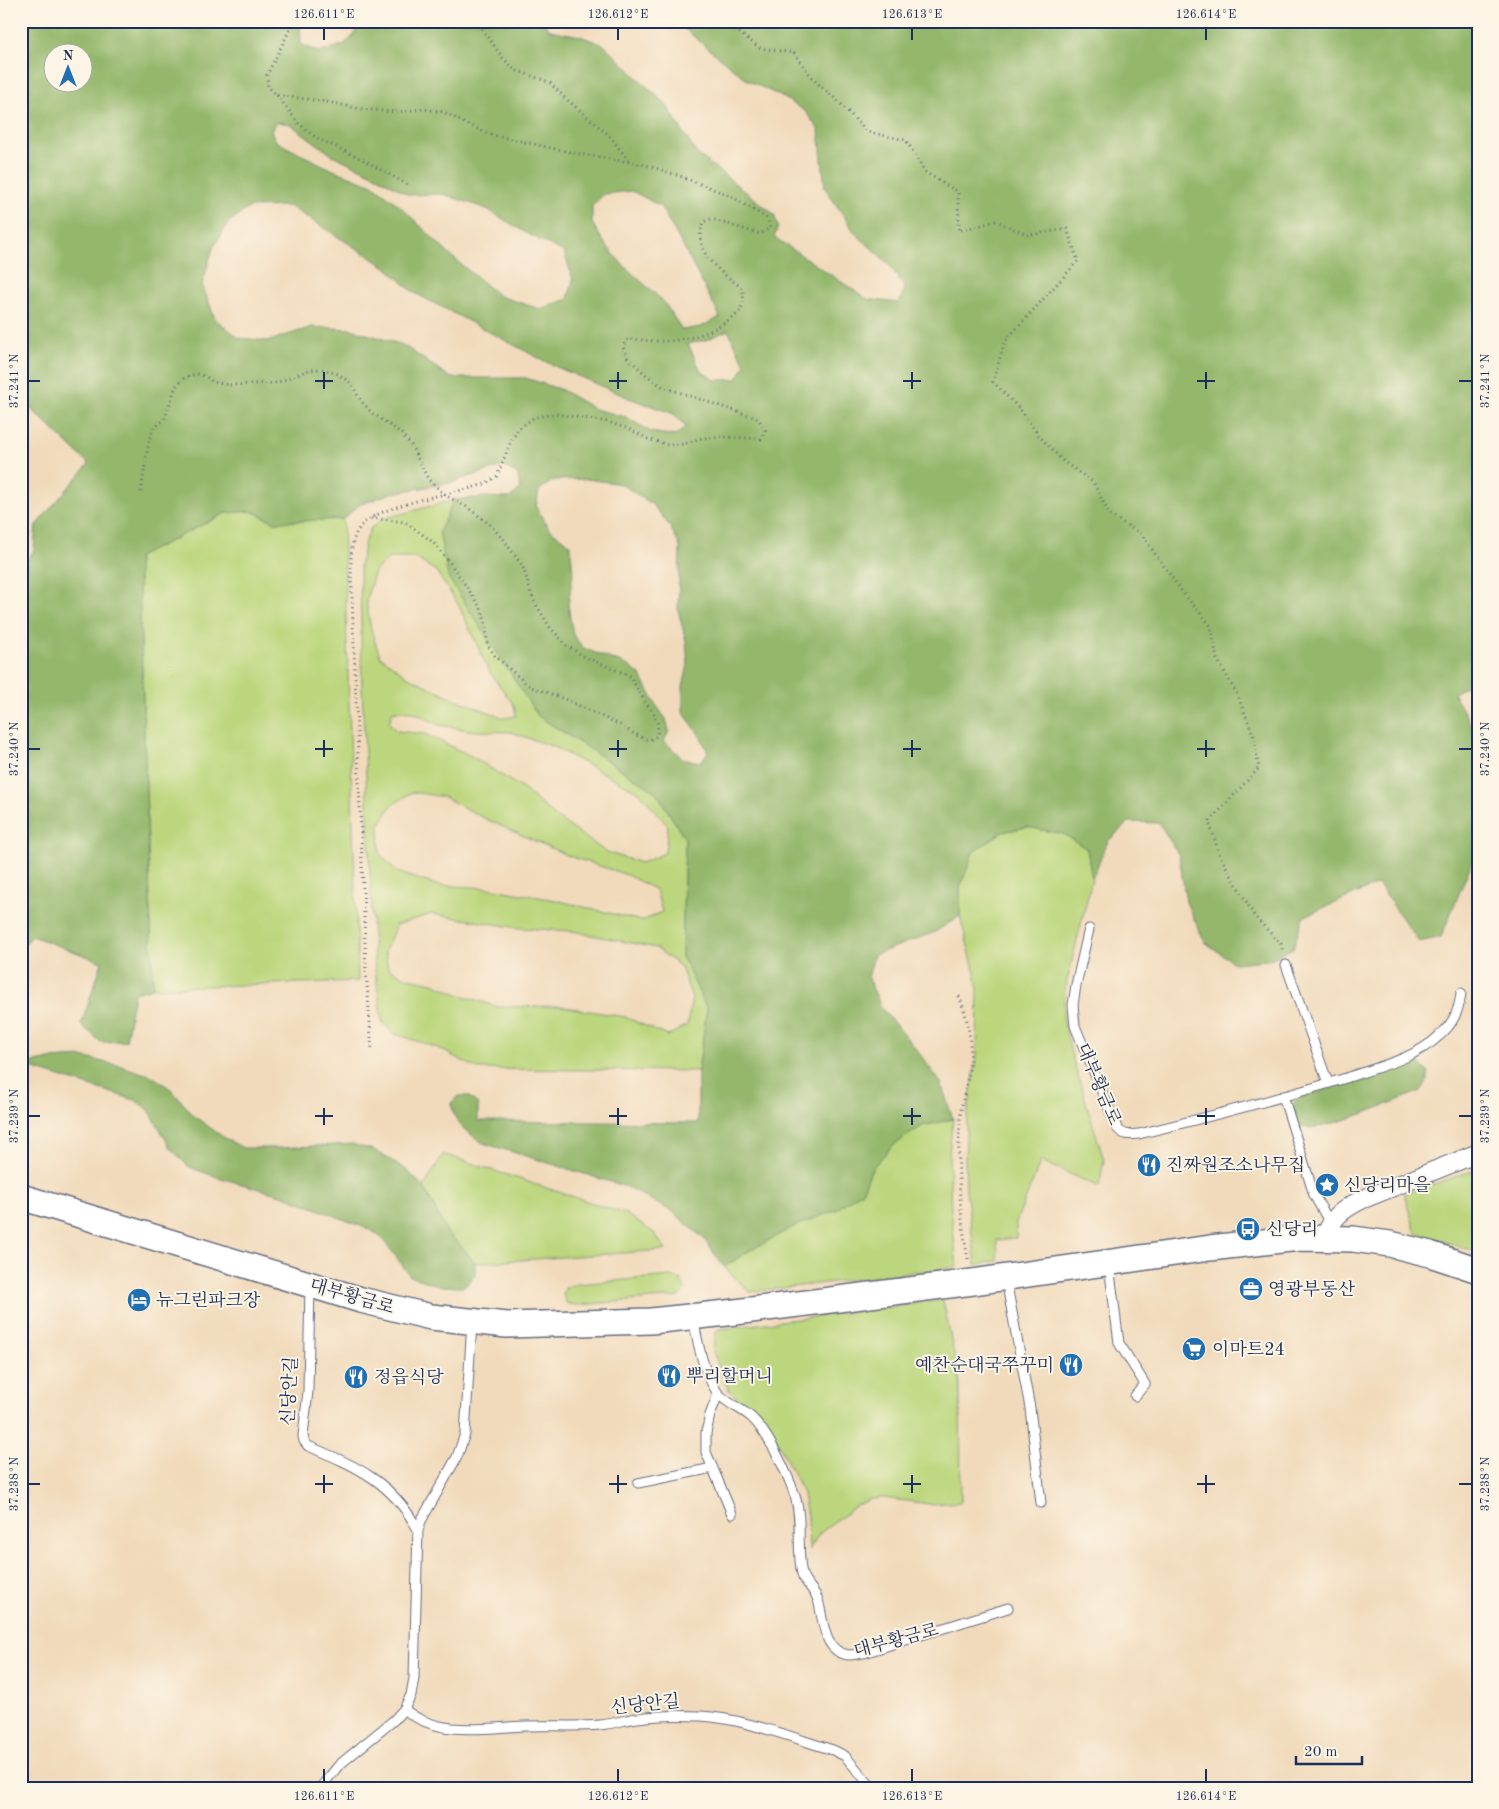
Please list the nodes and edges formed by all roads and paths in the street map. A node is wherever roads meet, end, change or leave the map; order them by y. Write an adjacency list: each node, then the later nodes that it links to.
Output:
1 (294, 21): 4 (path)
2 (476, 21): 5 (path)
3 (723, 21): 11 (path)
4 (277, 95): 5 (path); 6 (path)
5 (629, 162): 8 (path)
6 (408, 186)
7 (141, 492): 8 (path)
8 (445, 495): 9 (path); 9 (path)
9 (370, 518): 14 (path)
10 (1089, 930): 16 (lane, 대부황금로)
11 (1286, 965): 15 (lane)
12 (1462, 993): 15 (lane, 대부황금로)
13 (959, 996): 23 (path)
14 (372, 1050)
15 (1328, 1083): 16 (lane, 대부황금로)
16 (1283, 1096): 19 (lane)
17 (1478, 1153): 19 (street)
18 (21, 1197): 24 (main road, 대부황금로)
19 (1327, 1231): 20 (main road, 대부황금로); 21 (main road, 대부황금로)
20 (1109, 1262): 22 (main road, 대부황금로); 28 (lane)
21 (1478, 1270)
22 (1005, 1277): 23 (main road, 대부황금로); 31 (lane)
23 (973, 1282): 25 (main road, 대부황금로)
24 (310, 1284): 26 (main road, 대부황금로); 33 (lane, 신당안길)
25 (693, 1317): 26 (main road, 대부황금로); 27 (lane, 대부황금로)
26 (472, 1323): 33 (lane)
27 (718, 1394): 29 (lane); 34 (lane, 대부황금로)
28 (1135, 1396)
29 (713, 1468): 30 (lane); 32 (lane)
30 (638, 1483)
31 (1041, 1503)
32 (732, 1514)
33 (418, 1530): 35 (lane)
34 (1008, 1608)
35 (404, 1709): 36 (lane); 37 (lane, 신당안길)
36 (320, 1788)
37 (875, 1788)

